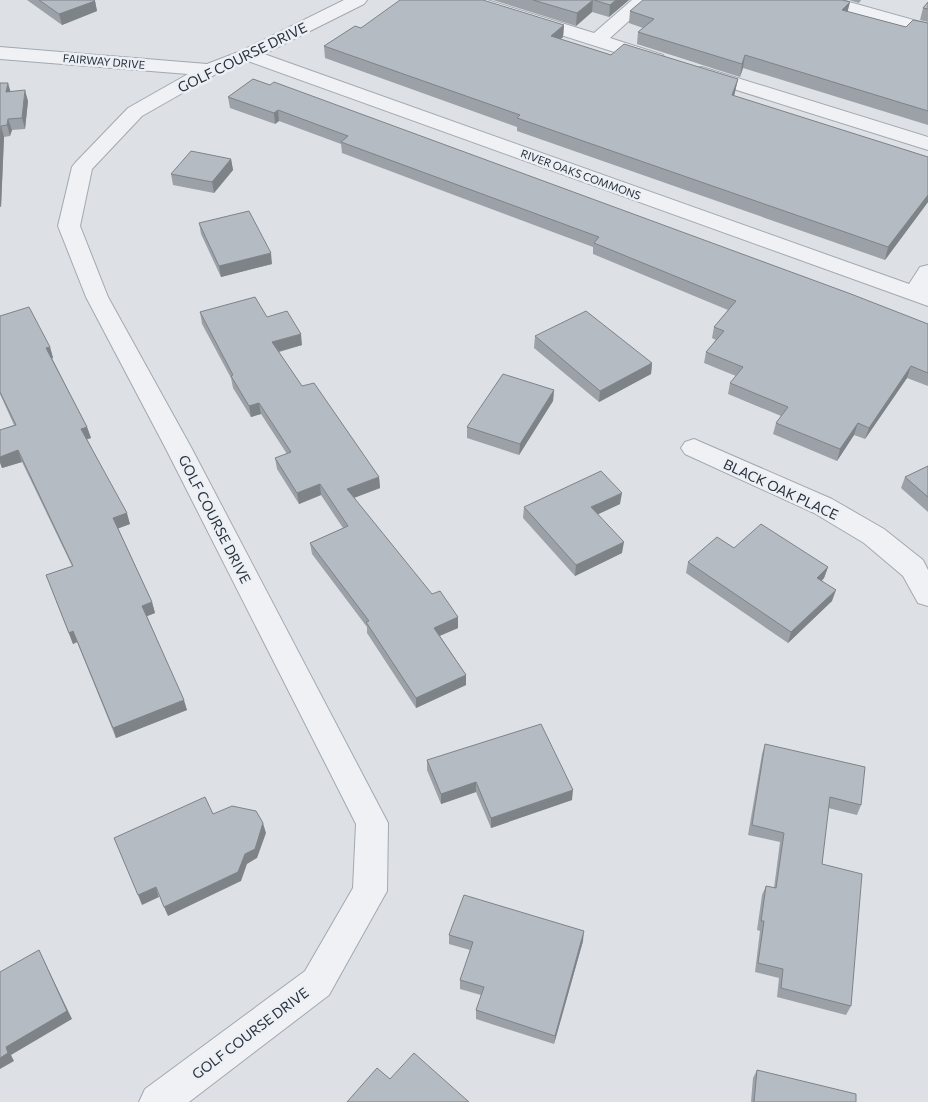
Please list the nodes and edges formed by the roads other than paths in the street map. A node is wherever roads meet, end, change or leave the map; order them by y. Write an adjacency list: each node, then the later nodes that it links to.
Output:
1 (358, 0): 10 (street, GOLF COURSE DRIVE)
2 (469, 0): 8 (street)
3 (643, 0): 8 (street)
4 (823, 0): 6 (street)
5 (896, 0): 6 (street)
6 (881, 16): 7 (street)
7 (928, 30)
8 (597, 40): 12 (street)
9 (0, 53): 11 (street, FAIRWAY DRIVE)
10 (248, 55): 11 (street, GOLF COURSE DRIVE); 14 (street, RIVER OAKS COMMONS)
11 (209, 70): 17 (street, GOLF COURSE DRIVE)
12 (928, 144)
13 (928, 272): 14 (street, RIVER OAKS COMMONS)
14 (921, 296)
15 (694, 448): 16 (street, BLACK OAK PLACE)
16 (928, 595)
17 (158, 1102)

